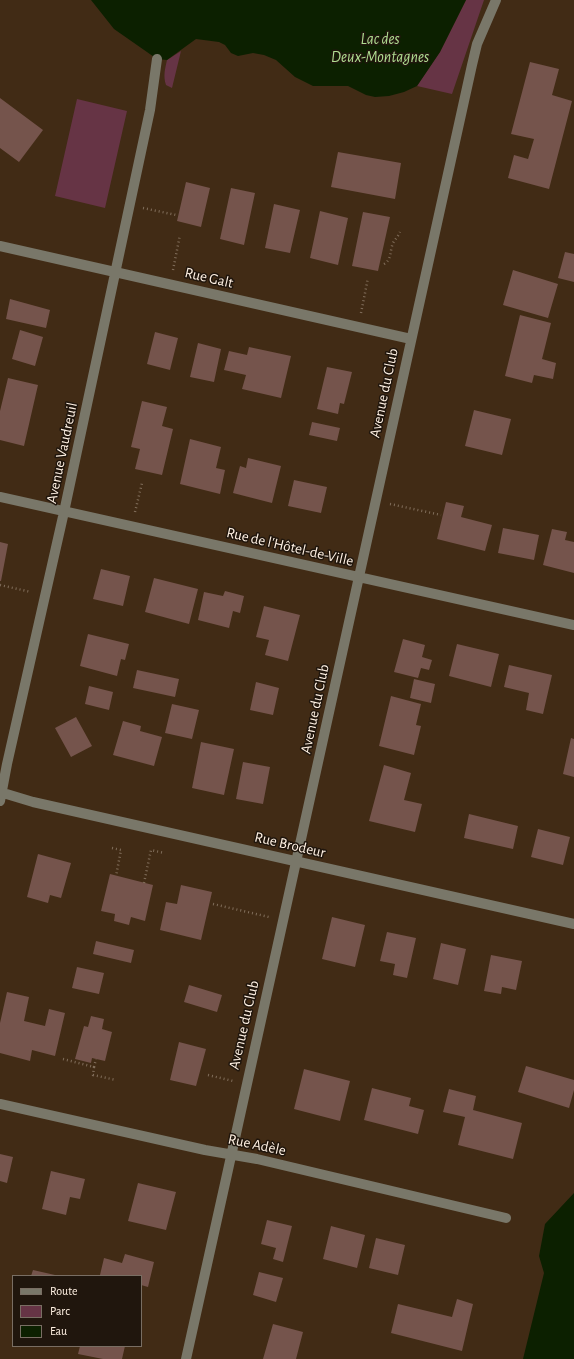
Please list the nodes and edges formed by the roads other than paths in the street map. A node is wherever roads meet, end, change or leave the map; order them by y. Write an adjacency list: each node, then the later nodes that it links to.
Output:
1 (496, 0): 5 (street, Avenue du Club)
2 (157, 59): 4 (street, Avenue Vaudreuil)
3 (0, 246): 4 (street, Rue Galt)
4 (115, 272): 5 (street, Rue Galt); 7 (street, Avenue Vaudreuil)
5 (411, 339): 8 (street, Avenue du Club)
6 (0, 497): 7 (street, Rue de l'Hôtel-de-Ville)
7 (64, 512): 8 (street, Rue de l'Hôtel-de-Ville); 10 (street, Avenue Vaudreuil)
8 (359, 578): 9 (street, Rue de l'Hôtel-de-Ville); 11 (street, Avenue du Club)
9 (574, 625)
10 (1, 796): 11 (street, Rue Brodeur)
11 (296, 861): 12 (street, Rue Brodeur); 14 (street, Avenue du Club)
12 (574, 924)
13 (0, 1104): 14 (street, Rue Adèle)
14 (232, 1154): 15 (street, Rue Adèle); 16 (street, Avenue du Club)
15 (506, 1218)
16 (186, 1359)

